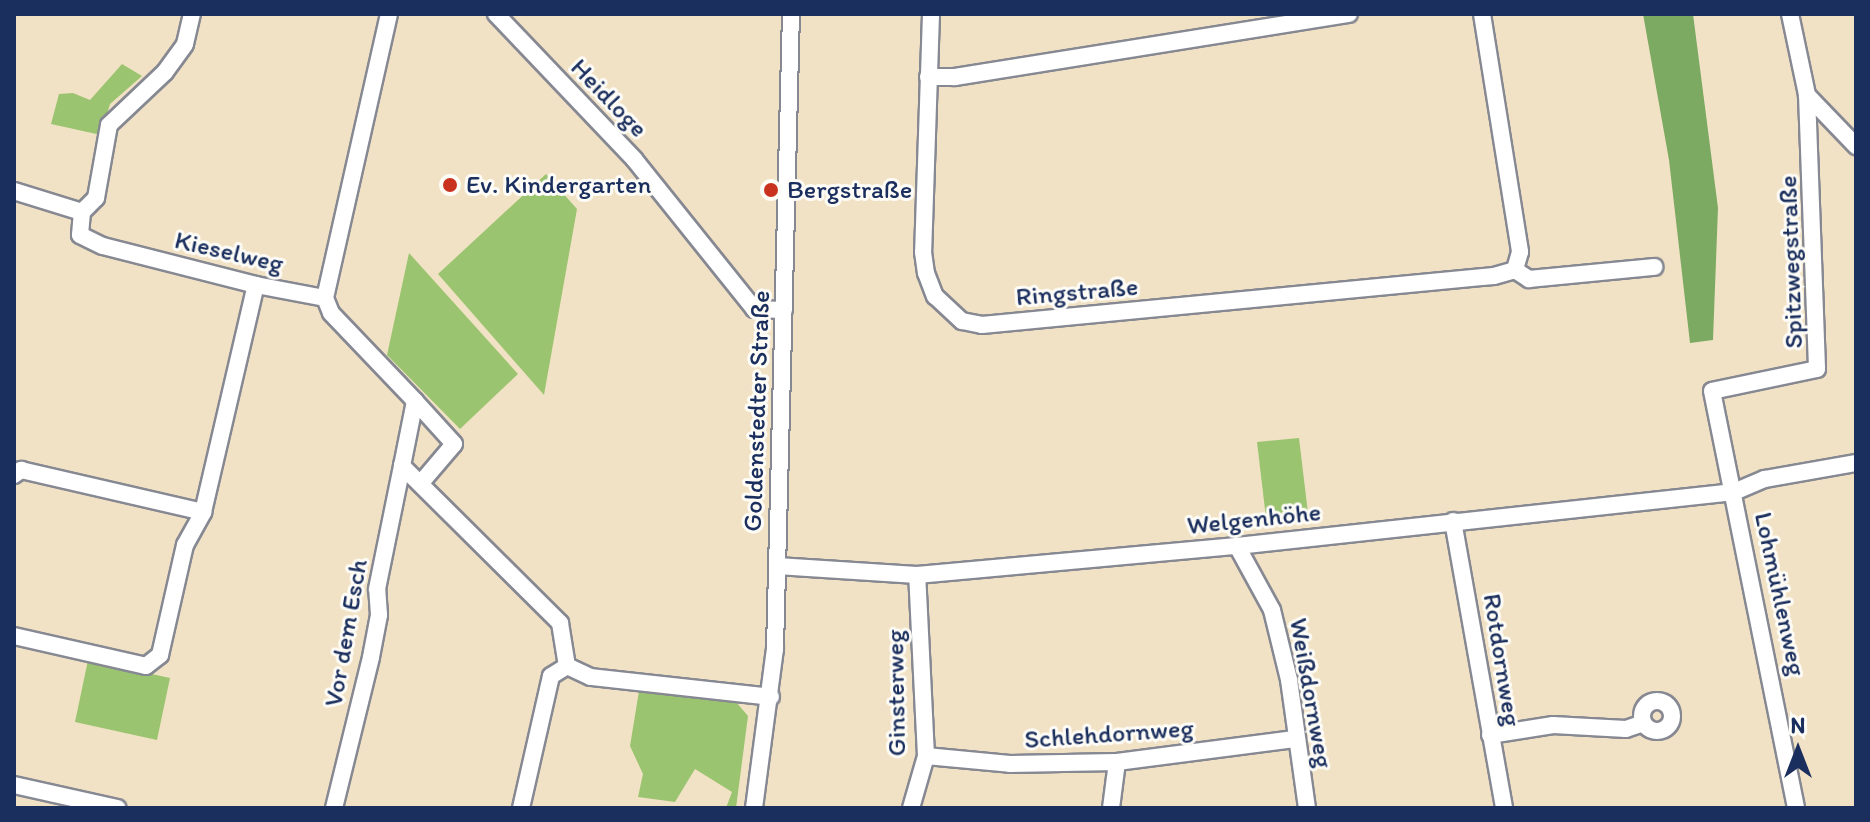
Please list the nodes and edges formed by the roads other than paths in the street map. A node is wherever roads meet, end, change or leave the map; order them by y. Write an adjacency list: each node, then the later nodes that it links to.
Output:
1 (192, 14): 13 (street)
2 (389, 14): 17 (street)
3 (496, 14): 18 (street, Heidloge)
4 (791, 14): 18 (street, Goldenstedter Straße)
5 (931, 14): 9 (street, Ringstraße)
6 (1349, 14): 9 (street)
7 (1482, 14): 15 (street)
8 (1790, 14): 10 (street, Spitzwegstraße)
9 (928, 77): 15 (street, Ringstraße)
10 (1807, 95): 11 (street); 19 (street, Spitzwegstraße)
11 (1856, 146)
12 (14, 191): 13 (street)
13 (82, 212): 16 (street, Kieselweg)
14 (1654, 267): 15 (street, Ringstraße)
15 (1515, 270)
16 (256, 285): 17 (street, Kieselweg); 26 (street)
17 (325, 298): 20 (street)
18 (784, 310): 29 (street, Goldenstedter Straße)
19 (1712, 391): 25 (street, Lohmühlenweg)
20 (415, 401): 22 (street); 24 (street)
21 (1856, 463): 25 (street, Welgenhöhe)
22 (402, 466): 24 (street); 41 (street, Vor dem Esch)
23 (14, 475): 26 (street)
24 (420, 484): 32 (street)
25 (1734, 492): 27 (street, Welgenhöhe); 48 (street, Lohmühlenweg)
26 (203, 512): 31 (street)
27 (1453, 521): 28 (street, Welgenhöhe); 35 (street, Rotdornweg)
28 (1237, 546): 30 (street, Welgenhöhe); 36 (street, Weißdornweg)
29 (777, 566): 30 (street, Welgenhöhe); 33 (street, Goldenstedter Straße)
30 (917, 575): 37 (street, Ginsterweg)
31 (14, 636)
32 (567, 666): 33 (street); 42 (street)
33 (771, 697): 43 (street, Goldenstedter Straße)
34 (1643, 723): 35 (street)
35 (1490, 735): 47 (street, Rotdornweg)
36 (1295, 739): 38 (street, Schlehdornweg); 46 (street, Weißdornweg)
37 (926, 756): 38 (street, Schlehdornweg); 44 (street, Ginsterweg)
38 (1117, 762): 45 (street)
39 (14, 785): 40 (street)
40 (117, 808)
41 (334, 808)
42 (521, 808)
43 (754, 808)
44 (911, 808)
45 (1111, 808)
46 (1307, 808)
47 (1504, 808)
48 (1796, 808)

